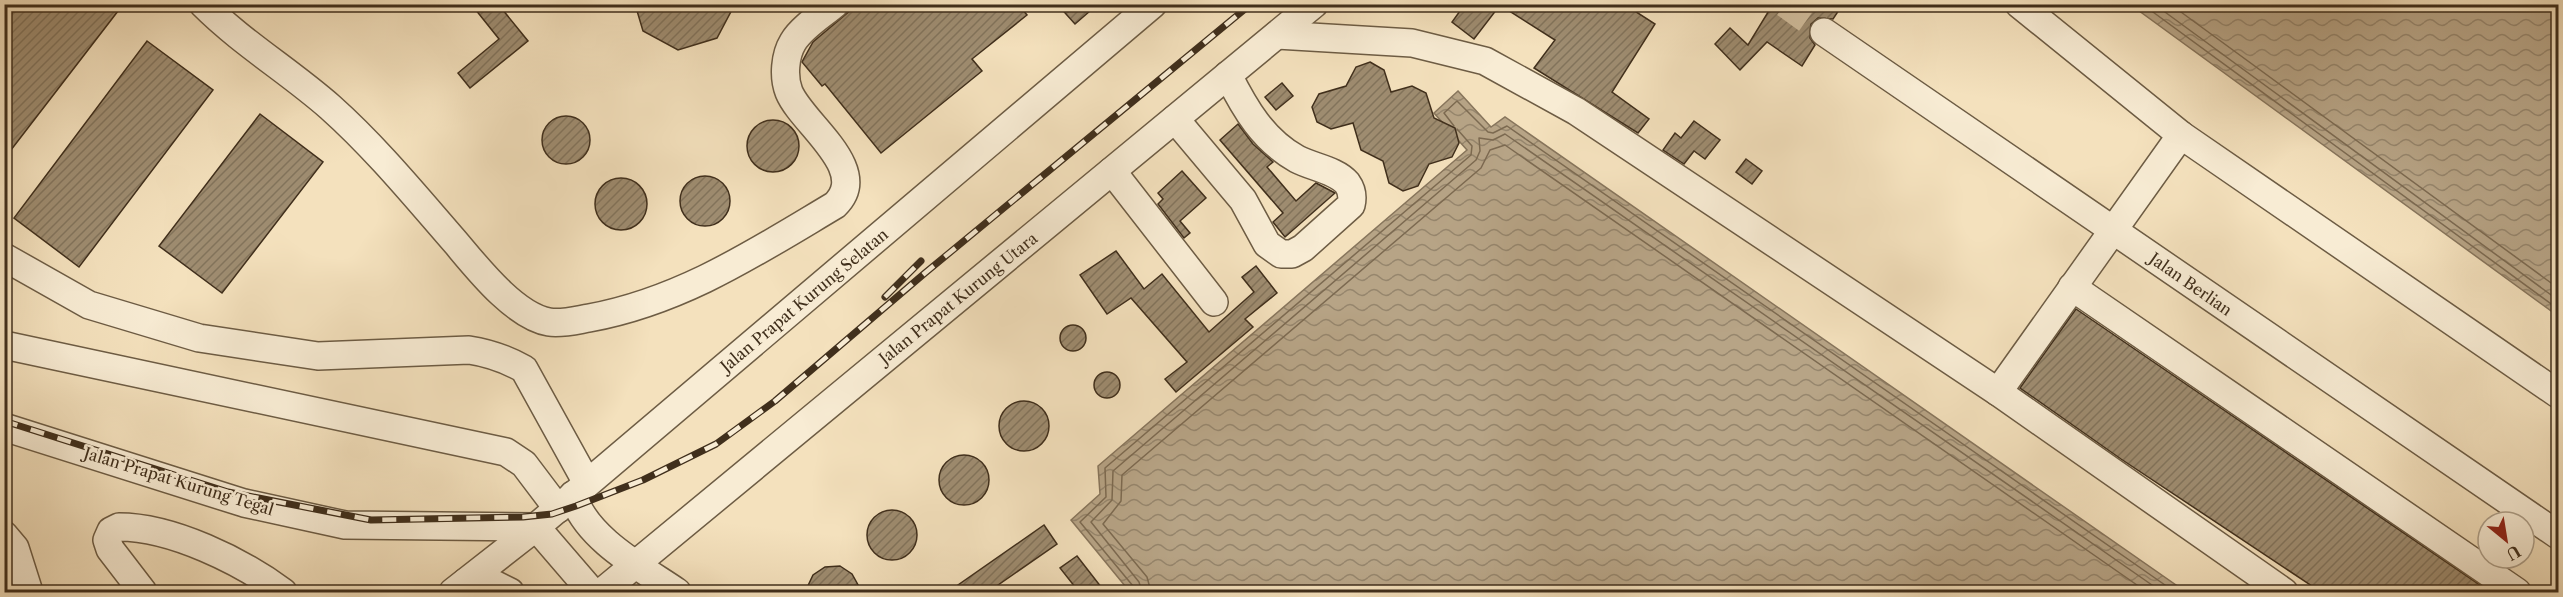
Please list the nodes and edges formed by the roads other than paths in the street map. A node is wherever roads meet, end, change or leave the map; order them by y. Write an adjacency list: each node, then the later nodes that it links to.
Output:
1 (203, 4): 2 (street)
2 (835, 4)
3 (1153, 4): 20 (street, Jalan Prapat Kurung Selatan)
4 (1314, 4): 7 (street, Jalan Prapat Kurung Utara)
5 (2019, 4): 10 (street)
6 (1824, 32): 12 (street, Jalan Berlian)
7 (1276, 35): 8 (street, Jalan Prapat Kurung Utara); 17 (street)
8 (1228, 75): 9 (street, Jalan Prapat Kurung Utara); 9 (street)
9 (1175, 119): 11 (street, Jalan Prapat Kurung Utara)
10 (2181, 135): 12 (street); 18 (street)
11 (1112, 171): 15 (street); 24 (street, Jalan Prapat Kurung Utara)
12 (2112, 229): 14 (street); 23 (street, Jalan Berlian)
13 (4, 257): 20 (street)
14 (2072, 286): 17 (street); 34 (street)
15 (1214, 302)
16 (4, 345): 20 (street)
17 (1998, 392): 33 (street)
18 (2559, 394)
19 (4, 427): 21 (street, Jalan Prapat Kurung Tegal)
20 (573, 496): 21 (street, Jalan Prapat Kurung Selatan); 24 (street)
21 (536, 527): 25 (street, Jalan Prapat Kurung Selatan); 30 (street)
22 (4, 535): 26 (street)
23 (2559, 535)
24 (635, 564): 31 (street, Jalan Prapat Kurung Utara); 32 (street)
25 (460, 587): 29 (street)
26 (29, 592)
27 (143, 592): 28 (street)
28 (283, 592)
29 (510, 592)
30 (592, 592)
31 (602, 592)
32 (677, 592)
33 (2284, 592)
34 (2517, 592)

